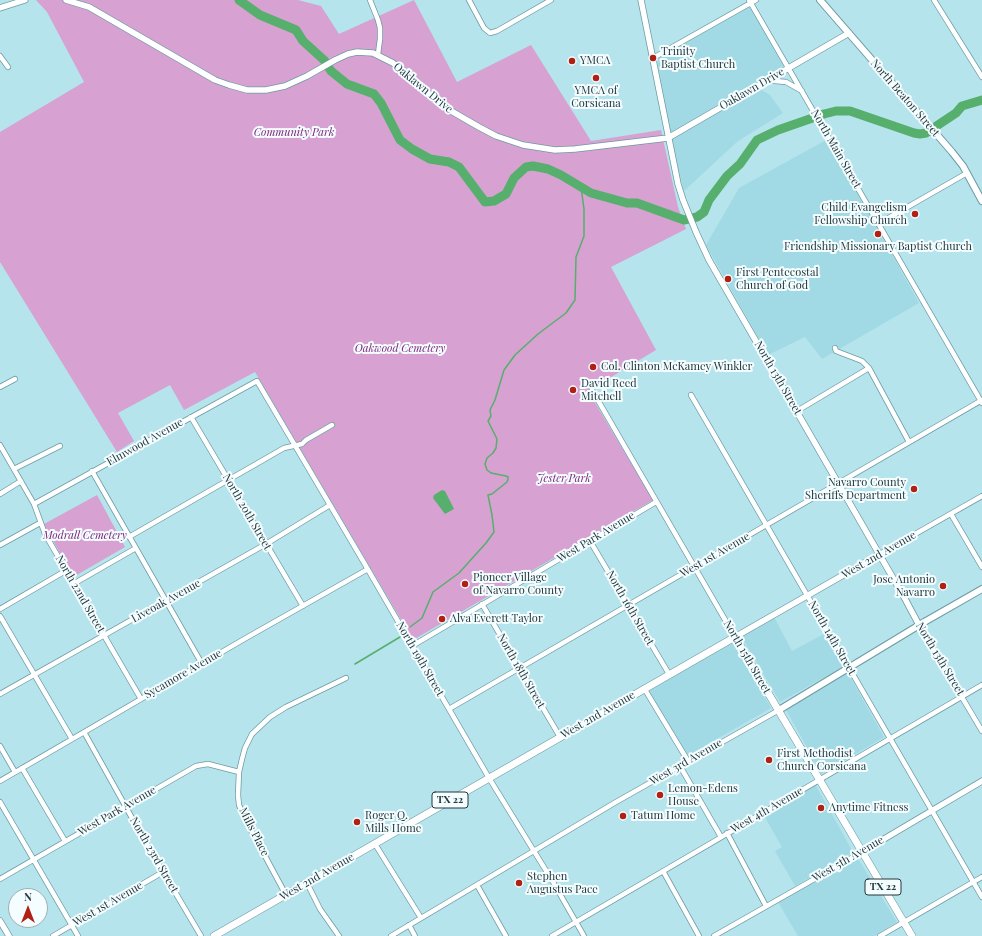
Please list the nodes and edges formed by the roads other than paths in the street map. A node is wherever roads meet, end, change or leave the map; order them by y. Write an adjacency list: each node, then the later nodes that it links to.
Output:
1 (25, 0): 10 (street)
2 (66, 0): 12 (street, Oaklawn Drive)
3 (370, 0): 12 (street)
4 (469, 0): 5 (street)
5 (551, 0)
6 (641, 0): 14 (street, North 13th Street)
7 (820, 0): 11 (main road, North Beaton Street)
8 (934, 0): 17 (street)
9 (752, 1): 14 (street); 16 (street, North Main Street)
10 (0, 8)
11 (850, 33): 16 (street, Oaklawn Drive); 21 (main road, North Beaton Street)
12 (378, 54): 20 (street, Oaklawn Drive)
13 (0, 56): 15 (street)
14 (653, 58): 20 (street, North 13th Street)
15 (8, 67)
16 (789, 68): 18 (street, Oaklawn Drive); 19 (street, North Main Street)
17 (982, 77)
18 (764, 82): 19 (street); 20 (street, Oaklawn Drive)
19 (802, 91): 23 (street, North Main Street)
20 (668, 138): 32 (street, North 13th Street)
21 (967, 173): 22 (main road, North Beaton Street); 23 (street)
22 (982, 201)
23 (878, 224): 31 (street, North Main Street)
24 (834, 348): 25 (street)
25 (869, 368): 32 (street); 35 (street)
26 (15, 379): 28 (street)
27 (256, 382): 33 (street, Elmwood Avenue); 38 (street, North 19th Street)
28 (0, 387)
29 (592, 390): 46 (street, North 15th Street)
30 (691, 395): 51 (street, North 14th Street)
31 (982, 401): 35 (street, West 1st Avenue)
32 (798, 411): 43 (street, North 13th Street)
33 (191, 417): 40 (street, Elmwood Avenue); 42 (street, North 20th Street)
34 (332, 425): 38 (street)
35 (909, 442): 43 (street, West 1st Avenue)
36 (0, 445): 39 (street, North 22nd Street)
37 (60, 446): 39 (street)
38 (295, 446): 42 (street); 48 (street, North 19th Street)
39 (14, 469): 41 (street, North 22nd Street)
40 (92, 471): 47 (street, Elmwood Avenue); 52 (street)
41 (21, 481): 44 (street); 47 (street, North 22nd Street)
42 (229, 481): 52 (street); 54 (street, North 20th Street)
43 (838, 483): 51 (street, West 1st Avenue); 57 (street, North 13th Street)
44 (0, 494)
45 (982, 496): 49 (street, West 2nd Avenue)
46 (656, 502): 53 (street, West Park Avenue); 58 (street, North 15th Street)
47 (34, 504): 50 (street, North 22nd Street)
48 (330, 505): 54 (street, Liveoak Avenue); 60 (street, North 19th Street)
49 (951, 514): 57 (street, West 2nd Avenue); 59 (street)
50 (40, 523): 55 (street); 61 (street, North 22nd Street)
51 (766, 525): 58 (street, West 1st Avenue); 64 (street, North 14th Street)
52 (129, 537): 56 (street)
53 (590, 541): 66 (street, West Park Avenue); 67 (street, North 16th Street)
54 (266, 544): 65 (street, Liveoak Avenue); 68 (street, North 20th Street)
55 (0, 545)
56 (136, 548): 62 (street); 65 (street)
57 (880, 554): 64 (street, West 2nd Avenue); 71 (street, North 13th Street)
58 (694, 567): 67 (street, West 1st Avenue); 73 (street, North 15th Street)
59 (982, 567)
60 (368, 569): 68 (street, Sycamore Avenue); 74 (street, North 19th Street)
61 (66, 570): 62 (street, North 22nd Street); 69 (street)
62 (74, 583): 72 (street, North 22nd Street)
63 (982, 589): 71 (main road, West 3rd Avenue)
64 (807, 596): 73 (street, West 2nd Avenue); 76 (street, North 14th Street)
65 (166, 601): 72 (street, Liveoak Avenue); 75 (street)
66 (482, 604): 74 (street, West Park Avenue); 77 (street, North 18th Street)
67 (628, 605): 77 (street, West 1st Avenue); 79 (street, North 16th Street)
68 (303, 606): 75 (street, Sycamore Avenue)
69 (0, 609)
70 (0, 616): 78 (street)
71 (920, 625): 76 (main road, West 3rd Avenue); 84 (street, North 13th Street)
72 (104, 635): 78 (street, Liveoak Avenue); 85 (street, North 22nd Street)
73 (735, 637): 79 (main road, West 2nd Avenue / TX 22); 87 (main road, North 15th Street / TX 22)
74 (412, 646): 86 (street, North 19th Street)
75 (202, 664): 85 (street, Sycamore Avenue)
76 (849, 667): 87 (main road, West 3rd Avenue); 91 (street, North 14th Street)
77 (519, 668): 86 (street, West 1st Avenue); 90 (street, North 18th Street)
78 (34, 674): 83 (street, Liveoak Avenue); 92 (street)
79 (669, 674): 82 (main road, West 2nd Avenue / TX 22)
80 (346, 678): 98 (street, Mills Place)
81 (982, 685): 84 (street, West 4th Avenue)
82 (644, 688): 90 (main road, West 2nd Avenue / TX 22); 94 (street)
83 (0, 694)
84 (963, 696): 88 (street, North 13th Street); 91 (street, West 4th Avenue)
85 (141, 699): 89 (street, Sycamore Avenue)
86 (449, 709): 99 (street, North 19th Street)
87 (779, 710): 94 (street, West 3rd Avenue); 100 (main road, North 15th Street / TX 22)
88 (982, 731)
89 (84, 732): 92 (street, Sycamore Avenue); 104 (street, North 23rd Street)
90 (560, 737): 99 (main road, West 2nd Avenue / TX 22)
91 (890, 738): 100 (street, West 4th Avenue); 105 (street, North 14th Street)
92 (72, 739): 96 (street, Sycamore Avenue)
93 (0, 746): 97 (street)
94 (688, 760): 95 (street, West 3rd Avenue)
95 (680, 766): 107 (street); 110 (street, West 3rd Avenue)
96 (22, 768): 97 (street, Sycamore Avenue); 108 (street)
97 (15, 772): 101 (street, Sycamore Avenue)
98 (239, 772): 104 (street, West Park Avenue); 120 (street, Mills Place)
99 (489, 778): 109 (main road, West 2nd Avenue / TX 22); 110 (street, North 19th Street)
100 (819, 779): 106 (street, West 4th Avenue); 111 (main road, North 15th Street / TX 22)
101 (0, 781)
102 (982, 781): 105 (street, West 5th Avenue)
103 (0, 802): 112 (street)
104 (126, 806): 108 (street, West Park Avenue); 114 (street, North 23rd Street)
105 (932, 810): 111 (street, West 5th Avenue); 117 (street, North 14th Street)
106 (726, 834): 107 (street, West 4th Avenue); 122 (street)
107 (721, 837): 113 (street, West 4th Avenue)
108 (65, 841): 112 (street, West Park Avenue)
109 (375, 844): 118 (main road, West 2nd Avenue / TX 22); 123 (street)
110 (534, 851): 119 (street, West 3rd Avenue); 125 (street, North 19th Street)
111 (862, 852): 122 (street, West 5th Avenue); 126 (main road, North 15th Street / TX 22)
112 (33, 860): 116 (street, West Park Avenue); 127 (street)
113 (664, 871): 125 (street, West 4th Avenue); 140 (street)
114 (163, 872): 127 (street, West 1st Avenue); 132 (street, North 23rd Street)
115 (982, 877): 117 (street)
116 (0, 879)
117 (973, 882): 121 (street, North 14th Street); 126 (street)
118 (307, 884): 120 (main road, West 2nd Avenue / TX 22); 134 (street)
119 (477, 885): 123 (street, West 3rd Avenue); 137 (street)
120 (286, 895): 133 (main road, West 2nd Avenue / TX 22)
121 (982, 897)
122 (766, 906): 141 (street, West 5th Avenue)
123 (421, 918): 128 (street, West 3rd Avenue)
124 (0, 921): 129 (street)
125 (576, 922): 138 (street, West 4th Avenue); 139 (street, North 19th Street)
126 (903, 922): 142 (street); 143 (main road, TX 22)
127 (72, 925): 130 (street, West 1st Avenue); 131 (street)
128 (409, 925): 135 (street, West 3rd Avenue); 136 (street)
129 (9, 936)
130 (53, 936)
131 (78, 936)
132 (201, 936)
133 (214, 936)
134 (339, 936)
135 (391, 936)
136 (416, 936)
137 (506, 936)
138 (552, 936)
139 (584, 936)
140 (699, 936)
141 (714, 936)
142 (880, 936)
143 (912, 936)

